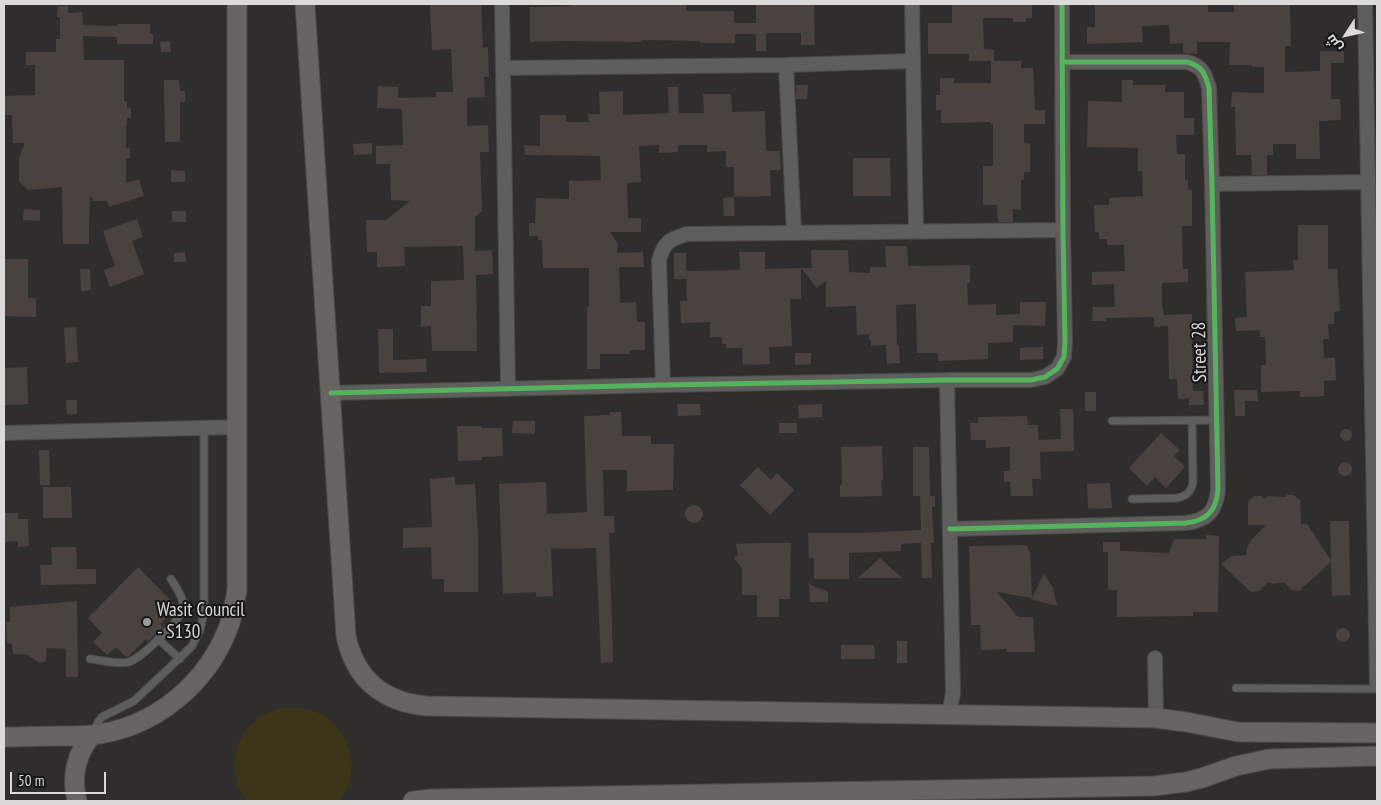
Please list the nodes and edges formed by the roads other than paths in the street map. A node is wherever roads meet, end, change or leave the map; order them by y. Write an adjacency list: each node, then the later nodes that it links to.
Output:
1 (237, 4): 25 (main road)
2 (305, 4): 20 (main road)
3 (502, 4): 10 (street)
4 (912, 4): 7 (street)
5 (1062, 4): 8 (street)
6 (1365, 4): 11 (street)
7 (913, 61): 9 (street); 14 (street)
8 (1062, 62): 12 (street, Street 28); 13 (street)
9 (786, 65): 10 (street); 15 (street)
10 (504, 68): 19 (street)
11 (1368, 182): 12 (street); 16 (street)
12 (1212, 184): 22 (street, Street 28)
13 (1063, 230): 14 (street); 17 (street)
14 (916, 232): 15 (street)
15 (794, 233): 18 (street)
16 (1374, 305): 28 (street)
17 (947, 380): 18 (street); 29 (street)
18 (663, 385): 19 (street)
19 (508, 389): 20 (street)
20 (331, 393): 37 (main road)
21 (1192, 420): 22 (lane); 23 (lane); 27 (lane)
22 (1216, 420): 29 (street, Street 28)
23 (1112, 421)
24 (204, 428): 25 (street); 26 (street); 34 (lane)
25 (237, 428): 40 (main road)
26 (4, 433)
27 (1132, 499)
28 (1376, 503): 35 (street)
29 (950, 529): 37 (street)
30 (171, 579): 31 (lane)
31 (158, 639): 33 (lane); 34 (lane)
32 (1156, 658): 38 (street)
33 (90, 659)
34 (180, 659): 40 (lane)
35 (1377, 687): 36 (lane)
36 (1236, 688)
37 (954, 715): 38 (main road)
38 (1156, 718): 39 (main road)
39 (1377, 733)
40 (92, 735): 41 (main road); 46 (main road)
41 (4, 737)
42 (1377, 756): 43 (main road)
43 (1077, 794): 44 (main road)
44 (1038, 795): 45 (main road)
45 (583, 799): 47 (main road)
46 (77, 801)
47 (413, 801)

